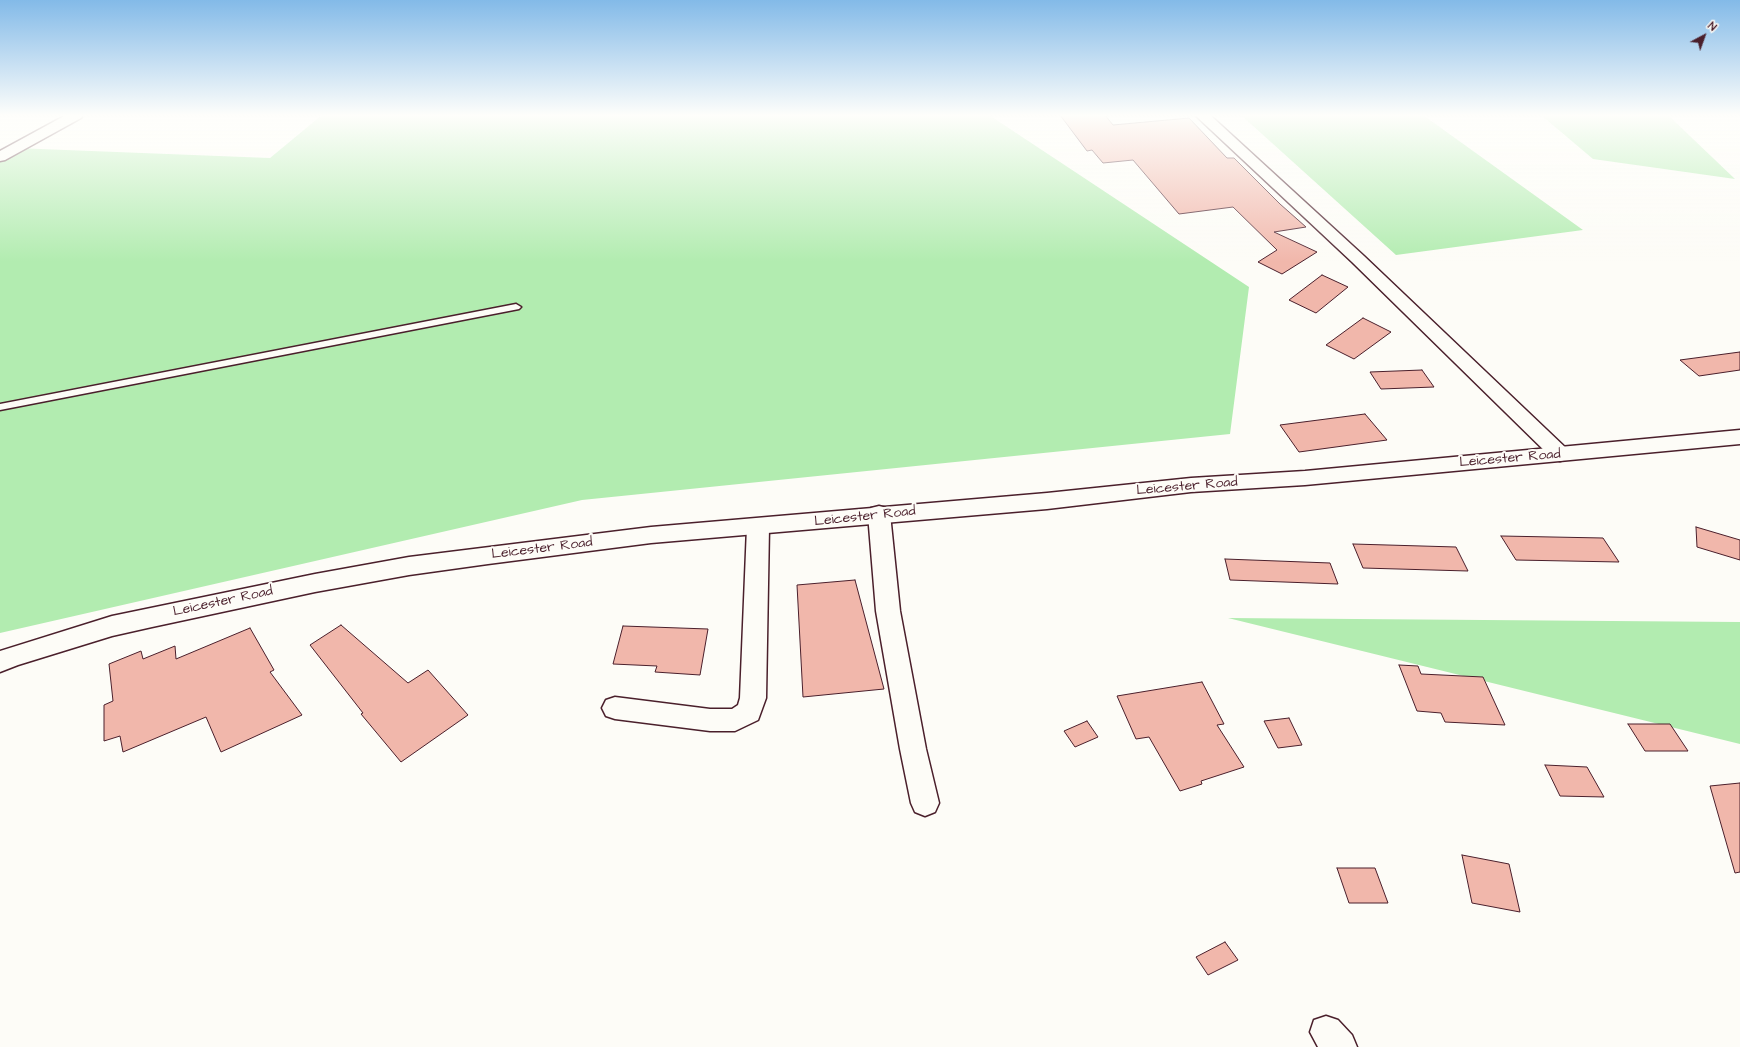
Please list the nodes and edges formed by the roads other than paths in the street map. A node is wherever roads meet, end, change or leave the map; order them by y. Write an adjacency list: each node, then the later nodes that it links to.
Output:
1 (1255, 164): 5 (street)
2 (516, 307): 3 (lane)
3 (0, 407)
4 (1740, 438): 5 (street, Leicester Road)
5 (1560, 454): 6 (street, Leicester Road)
6 (879, 514): 7 (street, Leicester Road); 10 (street)
7 (758, 526): 8 (street, Leicester Road); 9 (street)
8 (0, 662)
9 (615, 708)
10 (925, 803)

